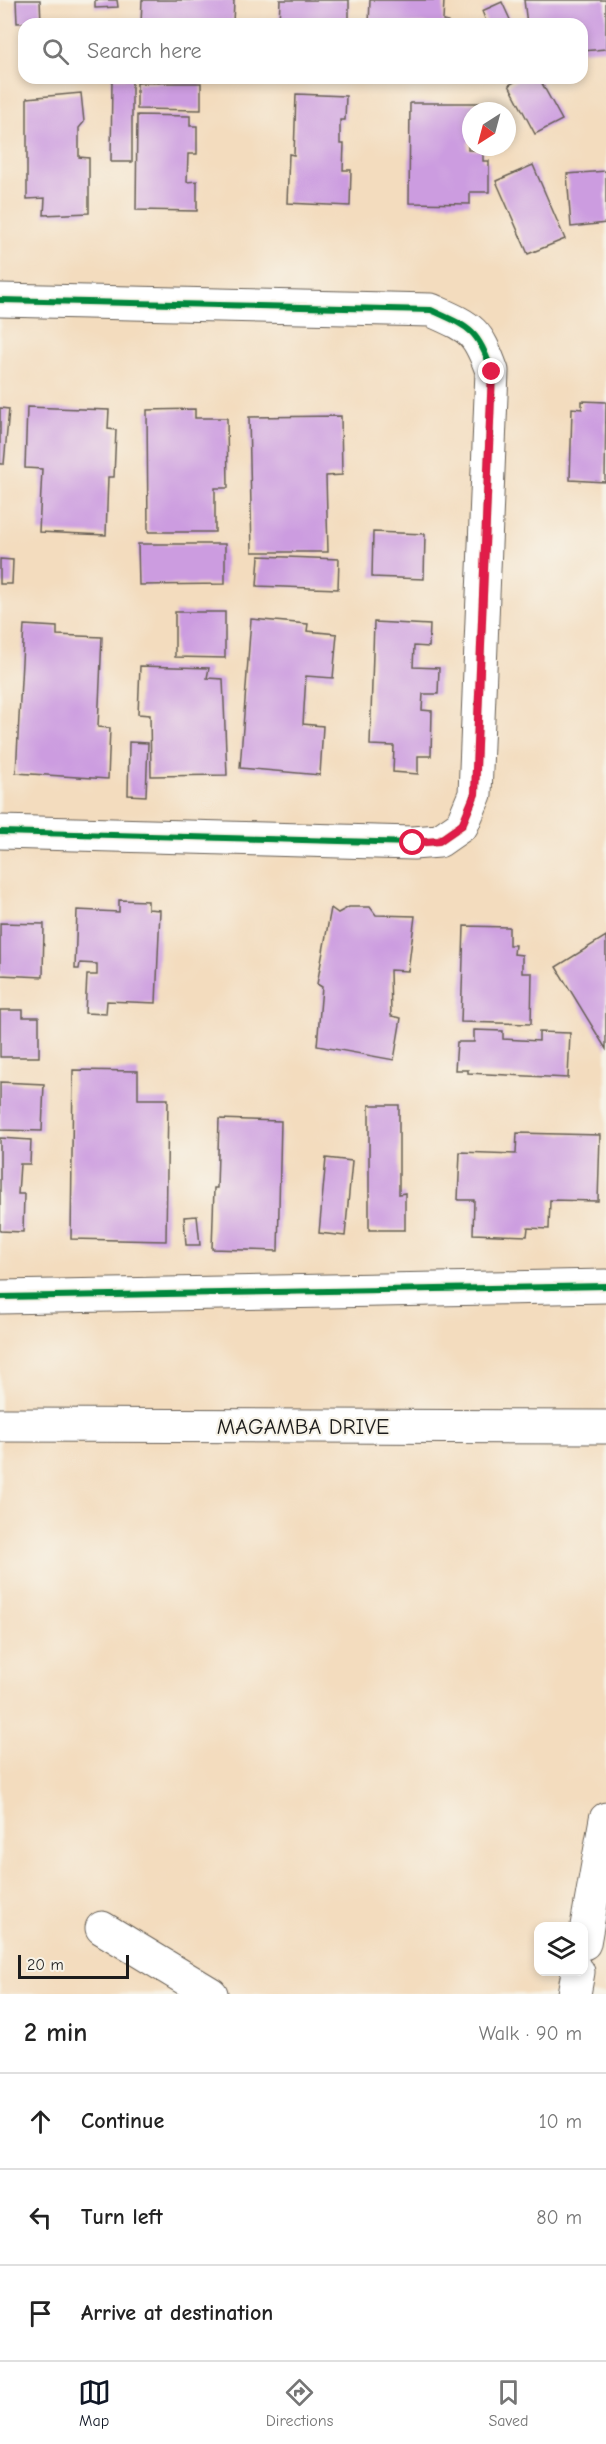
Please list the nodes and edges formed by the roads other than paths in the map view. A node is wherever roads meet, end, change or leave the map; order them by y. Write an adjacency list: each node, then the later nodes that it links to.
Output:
1 (0, 300): 2 (street)
2 (0, 832)
3 (606, 1286): 4 (street)
4 (0, 1297)
5 (0, 1425): 6 (street, MAGAMBA DRIVE)
6 (606, 1427)
7 (606, 1819): 8 (street)
8 (588, 1922)
9 (102, 1928): 11 (street)
10 (577, 1976): 12 (street)
11 (211, 1994)
12 (574, 1994)

